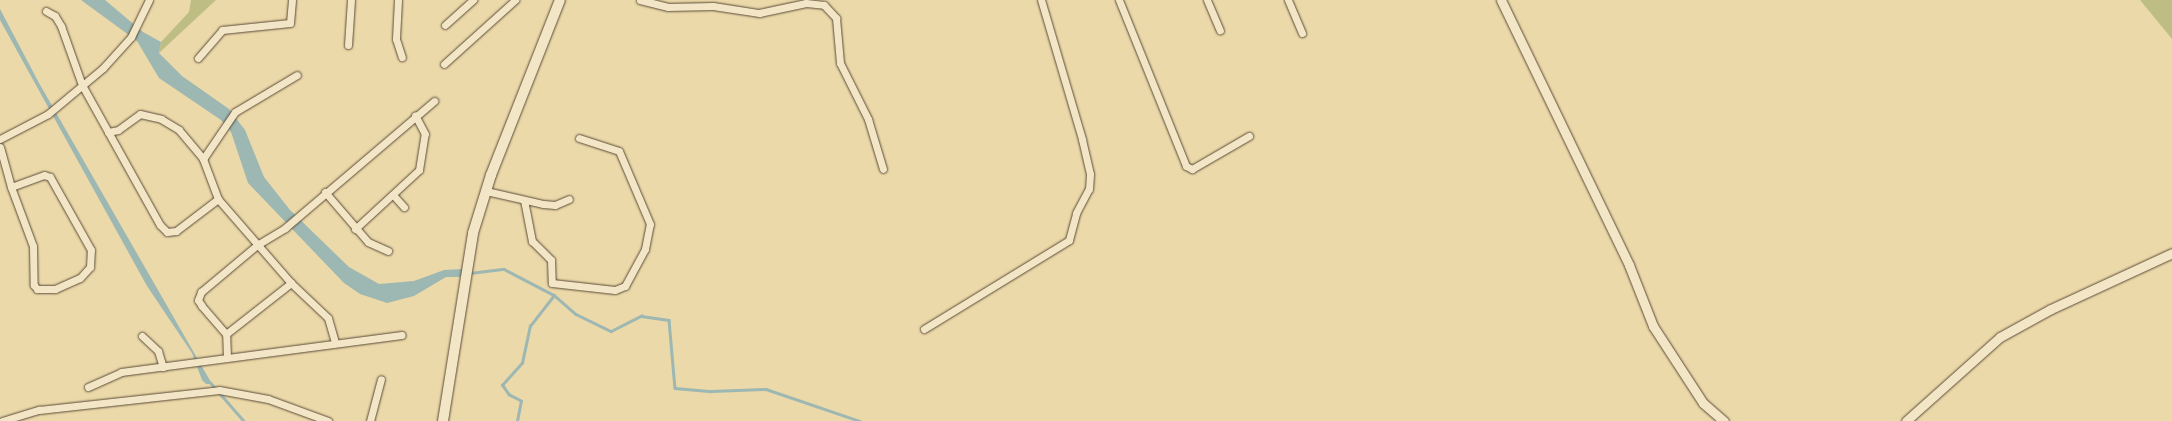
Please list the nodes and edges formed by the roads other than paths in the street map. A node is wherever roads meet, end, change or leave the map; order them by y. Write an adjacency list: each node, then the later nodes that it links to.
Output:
1 (149, 0): 24 (street)
2 (292, 0): 21 (street)
3 (351, 0): 19 (street)
4 (398, 0): 20 (street)
5 (473, 0): 16 (street)
6 (515, 0): 22 (street)
7 (560, 0): 35 (main road)
8 (640, 0): 14 (street)
9 (1041, 0): 47 (street)
10 (1119, 0): 28 (street)
11 (1208, 0): 17 (street)
12 (1288, 0): 18 (street)
13 (1502, 0): 60 (street)
14 (712, 3): 33 (street)
15 (46, 11): 24 (street)
16 (445, 25)
17 (1220, 30)
18 (1302, 33)
19 (348, 45)
20 (402, 56)
21 (198, 58)
22 (444, 64)
23 (297, 75): 32 (street)
24 (82, 85): 27 (street); 30 (street)
25 (434, 101): 26 (street)
26 (415, 115): 36 (street); 37 (street)
27 (108, 132): 32 (street); 38 (street)
28 (1249, 136)
29 (579, 138): 40 (street)
30 (0, 139)
31 (0, 147): 34 (street)
32 (203, 159): 38 (street)
33 (883, 169)
34 (11, 187): 34 (street)
35 (486, 191): 40 (street); 59 (main road)
36 (325, 192): 42 (street); 43 (street)
37 (394, 196): 41 (street); 42 (street)
38 (218, 199): 43 (street)
39 (569, 199): 40 (street)
40 (524, 200)
41 (404, 207)
42 (355, 229): 44 (street)
43 (257, 245): 46 (street); 48 (street)
44 (388, 251)
45 (2172, 253): 61 (street)
46 (291, 283): 48 (street); 51 (street)
47 (924, 329)
48 (226, 334): 52 (street)
49 (402, 334): 51 (street)
50 (142, 336): 53 (street)
51 (335, 342): 52 (street)
52 (227, 357): 53 (street)
53 (163, 367): 55 (street)
54 (381, 379): 58 (street)
55 (88, 387)
56 (2, 421): 57 (street)
57 (328, 421)
58 (370, 421)
59 (443, 421)
60 (1724, 421)
61 (1906, 421)

